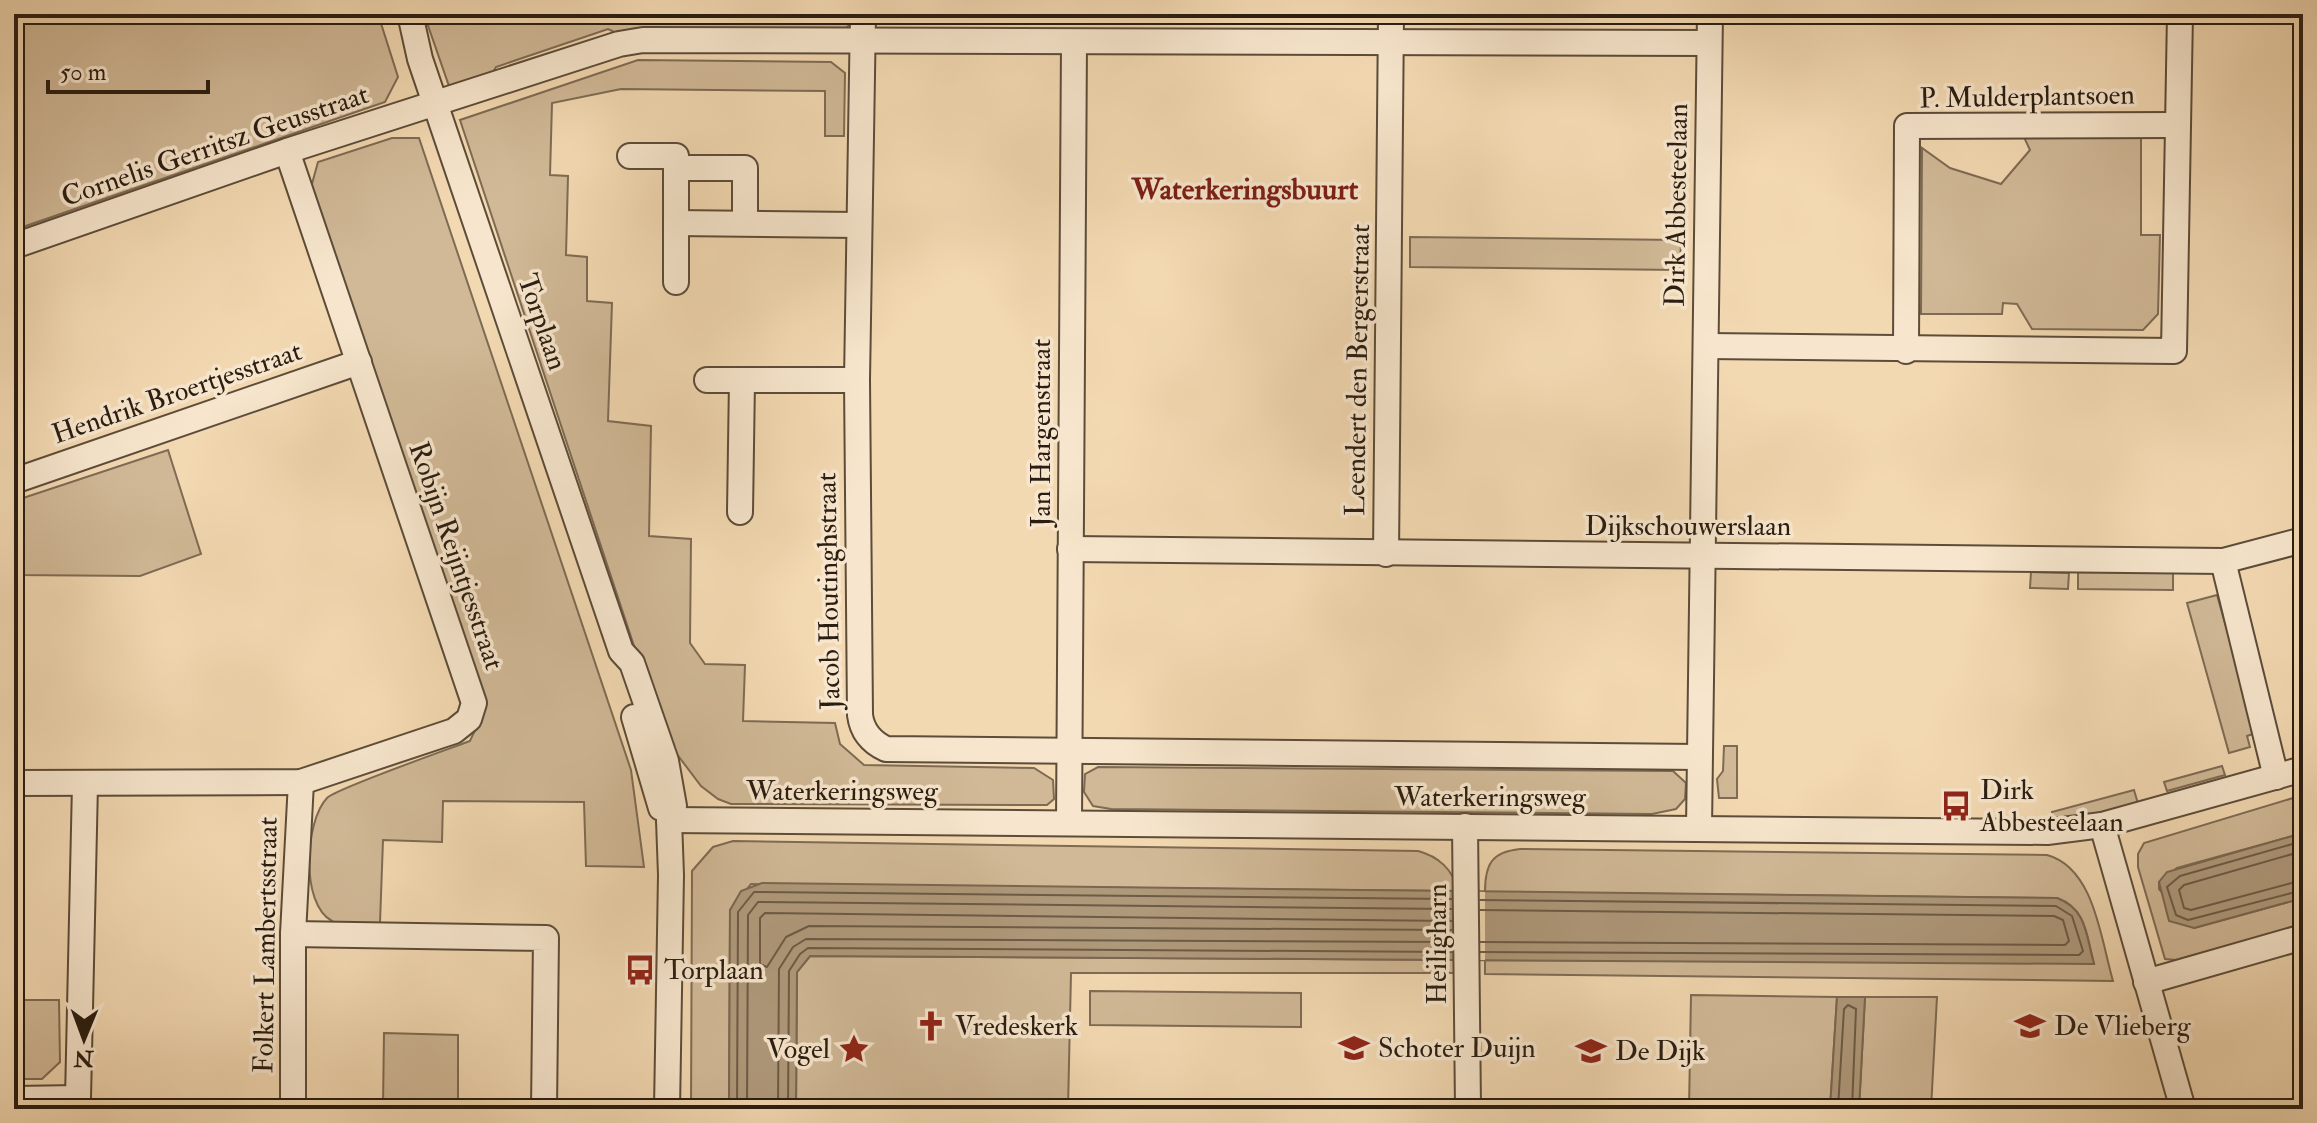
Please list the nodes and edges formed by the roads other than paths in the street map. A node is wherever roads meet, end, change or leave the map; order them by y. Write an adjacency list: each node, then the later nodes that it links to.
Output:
1 (396, 14): 11 (street, Torplaan)
2 (410, 14): 11 (street, Torplaan)
3 (863, 14): 7 (street, Jacob Houtinghstraat)
4 (1391, 14): 9 (street, Leendert den Bergerstraat)
5 (1710, 14): 10 (street, Dirk Abbesteelaan)
6 (2180, 14): 13 (street)
7 (863, 42): 8 (street, Cornelis Gerritsz Geusstraat); 12 (street, Cornelis Gerritsz Geusstraat); 19 (street, Jacob Houtinghstraat)
8 (1074, 43): 9 (street, Cornelis Gerritsz Geusstraat); 31 (street, Jan Hargenstraat)
9 (1390, 43): 10 (street, Cornelis Gerritsz Geusstraat); 32 (street, Leendert den Bergerstraat)
10 (1709, 43): 22 (street, Dirk Abbesteelaan)
11 (420, 59): 12 (street, Torplaan)
12 (436, 104): 14 (street, Cornelis Gerritsz Geusstraat); 42 (street, Torplaan)
13 (2177, 125): 23 (street); 23 (street, P. Mulderplantsoen)
14 (287, 151): 20 (street, Cornelis Gerritsz Geusstraat); 24 (street, Robijn Reijntjesstraat)
15 (630, 156): 16 (street)
16 (676, 168): 17 (street); 18 (street)
17 (676, 223): 18 (street); 21 (street)
18 (745, 223): 19 (street)
19 (858, 225): 27 (street, Jacob Houtinghstraat)
20 (14, 246)
21 (676, 282)
22 (1706, 346): 23 (street); 33 (street, Dirk Abbesteelaan)
23 (1906, 351)
24 (359, 362): 28 (street, Hendrik Broertjesstraat); 39 (street, Robijn Reijntjesstraat)
25 (707, 380): 26 (street)
26 (742, 380): 27 (street); 29 (street)
27 (857, 380): 35 (street, Jacob Houtinghstraat)
28 (14, 481)
29 (740, 512)
30 (2303, 540): 34 (street, Dijkschouwerslaan)
31 (1070, 549): 32 (street, Dijkschouwerslaan); 35 (street, Jan Hargenstraat)
32 (1386, 554): 33 (street, Dijkschouwerslaan)
33 (1705, 556): 34 (street, Dijkschouwerslaan); 36 (street, Dirk Abbesteelaan)
34 (2223, 561): 38 (street)
35 (1070, 752): 36 (street, Waterkeringsweg); 43 (street, Jan Hargenstraat)
36 (1699, 757): 46 (street, Dirk Abbesteelaan)
37 (2303, 769): 38 (street, Waterkeringsweg)
38 (2276, 777): 44 (street, Waterkeringsweg)
39 (301, 782): 41 (street, Robijn Reijntjesstraat); 47 (street, Folkert Lambertsstraat)
40 (14, 783): 41 (street, Robijn Reijntjesstraat)
41 (85, 784): 50 (street)
42 (669, 820): 43 (street, Waterkeringsweg); 53 (street, Torplaan)
43 (1069, 823): 45 (street, Waterkeringsweg)
44 (2102, 825): 46 (street, Waterkeringsweg); 49 (street)
45 (1465, 826): 46 (street, Waterkeringsweg); 54 (street, Heiligharn)
46 (1699, 828)
47 (293, 934): 51 (street, Folkert Lambertsstraat); 52 (street)
48 (2303, 937): 49 (street)
49 (2146, 982): 55 (street)
50 (14, 1099)
51 (293, 1109)
52 (544, 1109)
53 (667, 1109)
54 (1468, 1109)
55 (2183, 1109)

